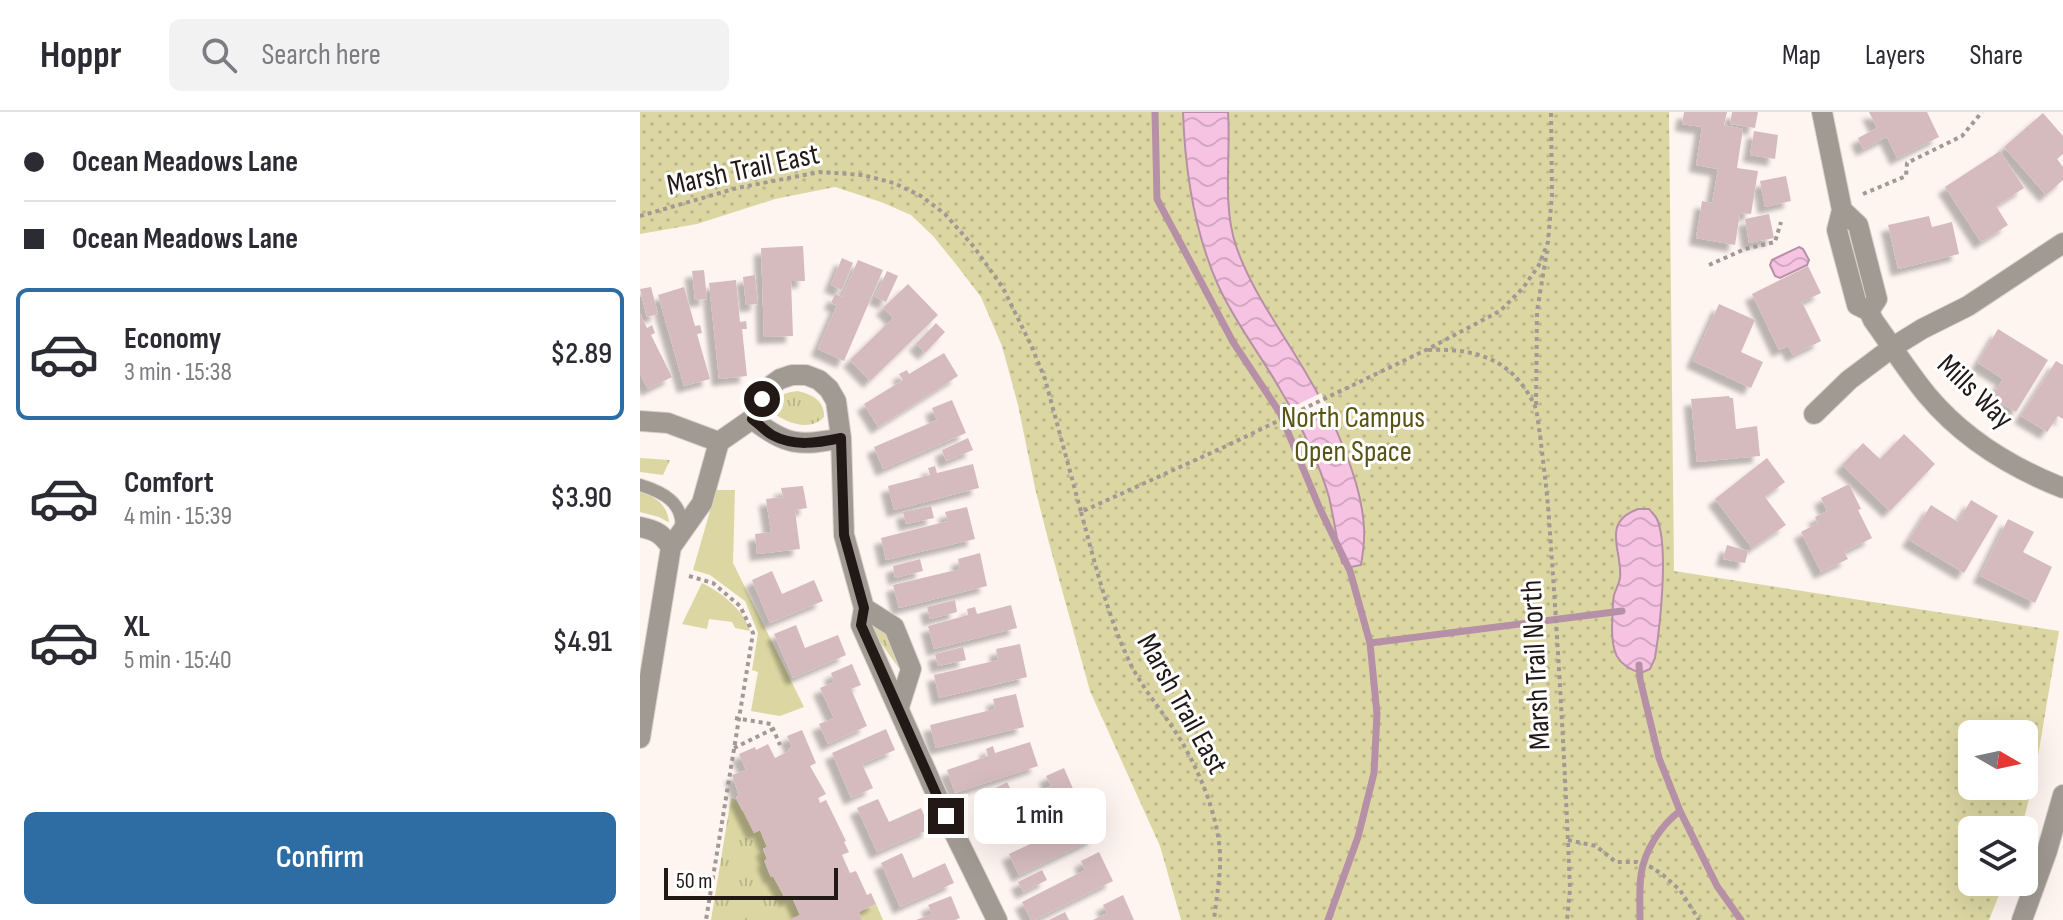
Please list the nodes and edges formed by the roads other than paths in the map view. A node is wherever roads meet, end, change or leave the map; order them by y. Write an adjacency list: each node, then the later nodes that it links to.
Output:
1 (1822, 112): 3 (street, Mills Way)
2 (2063, 243): 3 (street)
3 (1893, 347): 4 (street); 10 (street, Mills Way)
4 (1814, 414)
5 (752, 419): 7 (street); 7 (street); 8 (street)
6 (640, 421): 8 (street)
7 (841, 438): 13 (street)
8 (719, 442): 12 (street)
9 (640, 485): 12 (lane)
10 (2063, 488)
11 (640, 527): 12 (street)
12 (671, 547): 15 (street)
13 (864, 608): 14 (street); 14 (street)
14 (899, 707): 18 (street)
15 (640, 738)
16 (2063, 795): 17 (street)
17 (2055, 853): 19 (street)
18 (997, 920)
19 (2022, 920)

